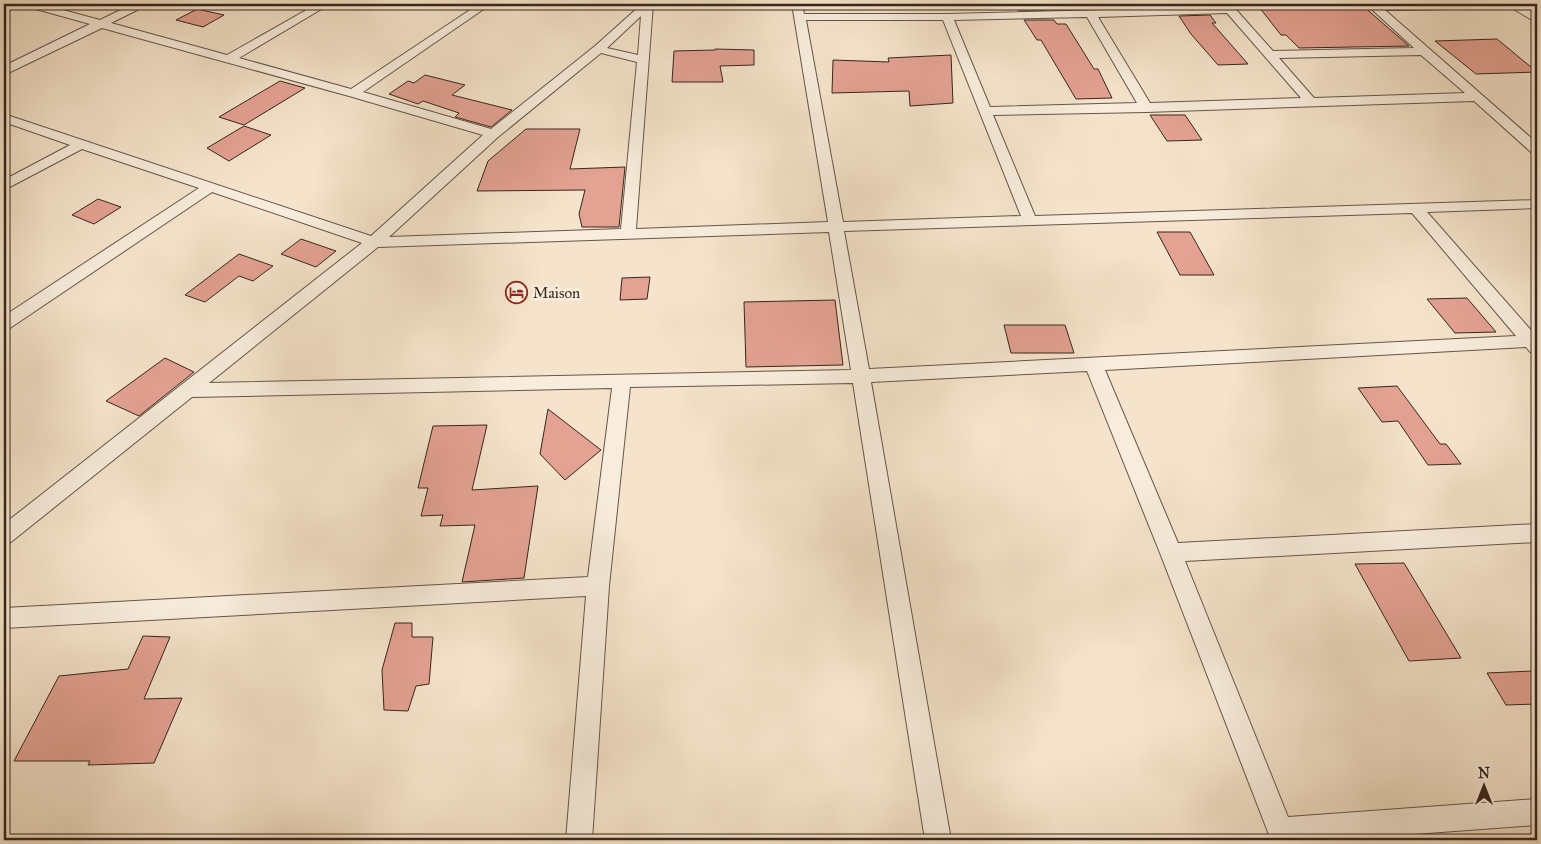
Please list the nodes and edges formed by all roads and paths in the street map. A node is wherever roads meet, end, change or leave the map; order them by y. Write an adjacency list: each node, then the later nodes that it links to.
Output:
1 (29, 4): 14 (street)
2 (141, 4): 14 (street)
3 (324, 4): 18 (street)
4 (486, 4): 21 (street)
5 (648, 4): 15 (street); 19 (street)
6 (1537, 4): 7 (street)
7 (1515, 5): 8 (street); 13 (street)
8 (1373, 6): 16 (street)
9 (1228, 7): 11 (street); 17 (street)
10 (799, 11): 12 (street); 35 (street)
11 (1090, 12): 12 (street); 24 (street)
12 (947, 17): 25 (street)
13 (1537, 20)
14 (99, 24): 18 (street); 20 (street)
15 (599, 50): 19 (street); 27 (street)
16 (1424, 51): 17 (street); 22 (street)
17 (1272, 55): 23 (street)
18 (228, 59): 21 (street)
19 (644, 60): 36 (street)
20 (4, 71)
21 (353, 93): 27 (street)
22 (1477, 97): 23 (street); 29 (street)
23 (1310, 101): 24 (street)
24 (1146, 108): 25 (street)
25 (985, 111): 34 (street)
26 (4, 118): 28 (street)
27 (493, 134): 37 (street)
28 (81, 144): 30 (street); 31 (street)
29 (1537, 150)
30 (4, 186)
31 (210, 187): 37 (street); 38 (street)
32 (1537, 204): 33 (street)
33 (1416, 208): 34 (street); 39 (street)
34 (1030, 221): 35 (street)
35 (836, 227): 36 (street); 41 (street)
36 (628, 234): 37 (street)
37 (374, 242): 43 (street)
38 (4, 324)
39 (1534, 345): 40 (street)
40 (1093, 363): 41 (street); 46 (street)
41 (861, 376): 42 (street); 52 (street)
42 (622, 382): 43 (street); 47 (street)
43 (189, 390): 45 (street)
44 (1537, 533): 46 (street)
45 (4, 536)
46 (1171, 552): 50 (street)
47 (598, 586): 48 (street); 51 (street)
48 (4, 618)
49 (1537, 812): 50 (street)
50 (1283, 836)
51 (580, 840)
52 (938, 840)

